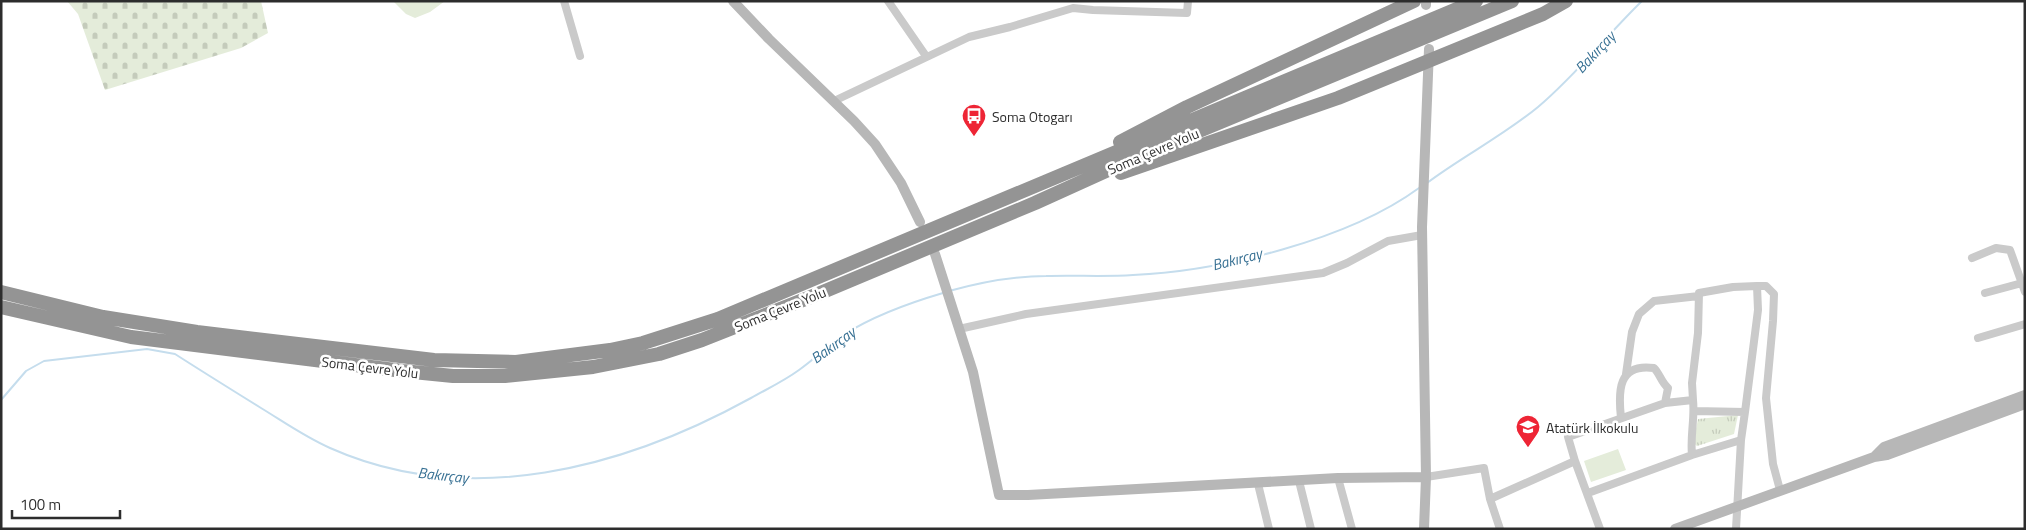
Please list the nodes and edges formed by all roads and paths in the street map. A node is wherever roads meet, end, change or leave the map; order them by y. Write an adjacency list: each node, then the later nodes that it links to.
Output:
1 (564, 1): 10 (street)
2 (733, 1): 12 (main road)
3 (888, 1): 11 (street)
4 (1188, 1): 11 (street)
5 (1476, 1): 13 (highway, Soma Çevre Yolu)
6 (1512, 1): 14 (highway, Soma Çevre Yolu)
7 (1566, 1): 9 (highway)
8 (1422, 2): 13 (highway)
9 (1428, 54): 14 (highway); 16 (main road)
10 (580, 56)
11 (926, 56): 12 (street)
12 (834, 101): 15 (main road)
13 (1027, 190): 21 (highway, Soma Çevre Yolu)
14 (1035, 202): 25 (highway, Soma Çevre Yolu)
15 (920, 222)
16 (1422, 231): 27 (street); 41 (main road)
17 (1972, 258): 19 (street)
18 (936, 259): 27 (main road)
19 (2022, 283): 22 (street); 23 (street)
20 (1757, 286): 24 (street); 35 (street); 45 (street)
21 (1, 292)
22 (2025, 292)
23 (1985, 293)
24 (1699, 296): 29 (street); 31 (street)
25 (1, 307)
26 (2025, 324): 28 (street)
27 (960, 329): 44 (main road)
28 (1978, 338)
29 (1626, 374): 32 (street); 36 (street)
30 (2025, 395): 39 (main road)
31 (1693, 400): 32 (street); 34 (street)
32 (1665, 403): 36 (street)
33 (2025, 404): 39 (main road)
34 (1694, 411): 35 (street); 38 (street)
35 (1745, 412): 37 (street)
36 (1621, 418): 40 (street)
37 (1741, 440): 38 (street); 48 (street)
38 (1692, 455): 46 (street)
39 (1874, 457): 45 (main road)
40 (1575, 461): 46 (street); 47 (street)
41 (1426, 476): 42 (main road); 47 (street); 52 (main road)
42 (1338, 478): 43 (main road); 51 (street)
43 (1299, 481): 44 (main road); 50 (street)
44 (1258, 484): 49 (street)
45 (1780, 490): 48 (main road)
46 (1588, 493): 54 (street)
47 (1490, 499): 53 (street)
48 (1737, 506): 55 (main road); 56 (street)
49 (1269, 529)
50 (1311, 529)
51 (1352, 529)
52 (1424, 529)
53 (1500, 529)
54 (1600, 529)
55 (1676, 529)
56 (1736, 529)

